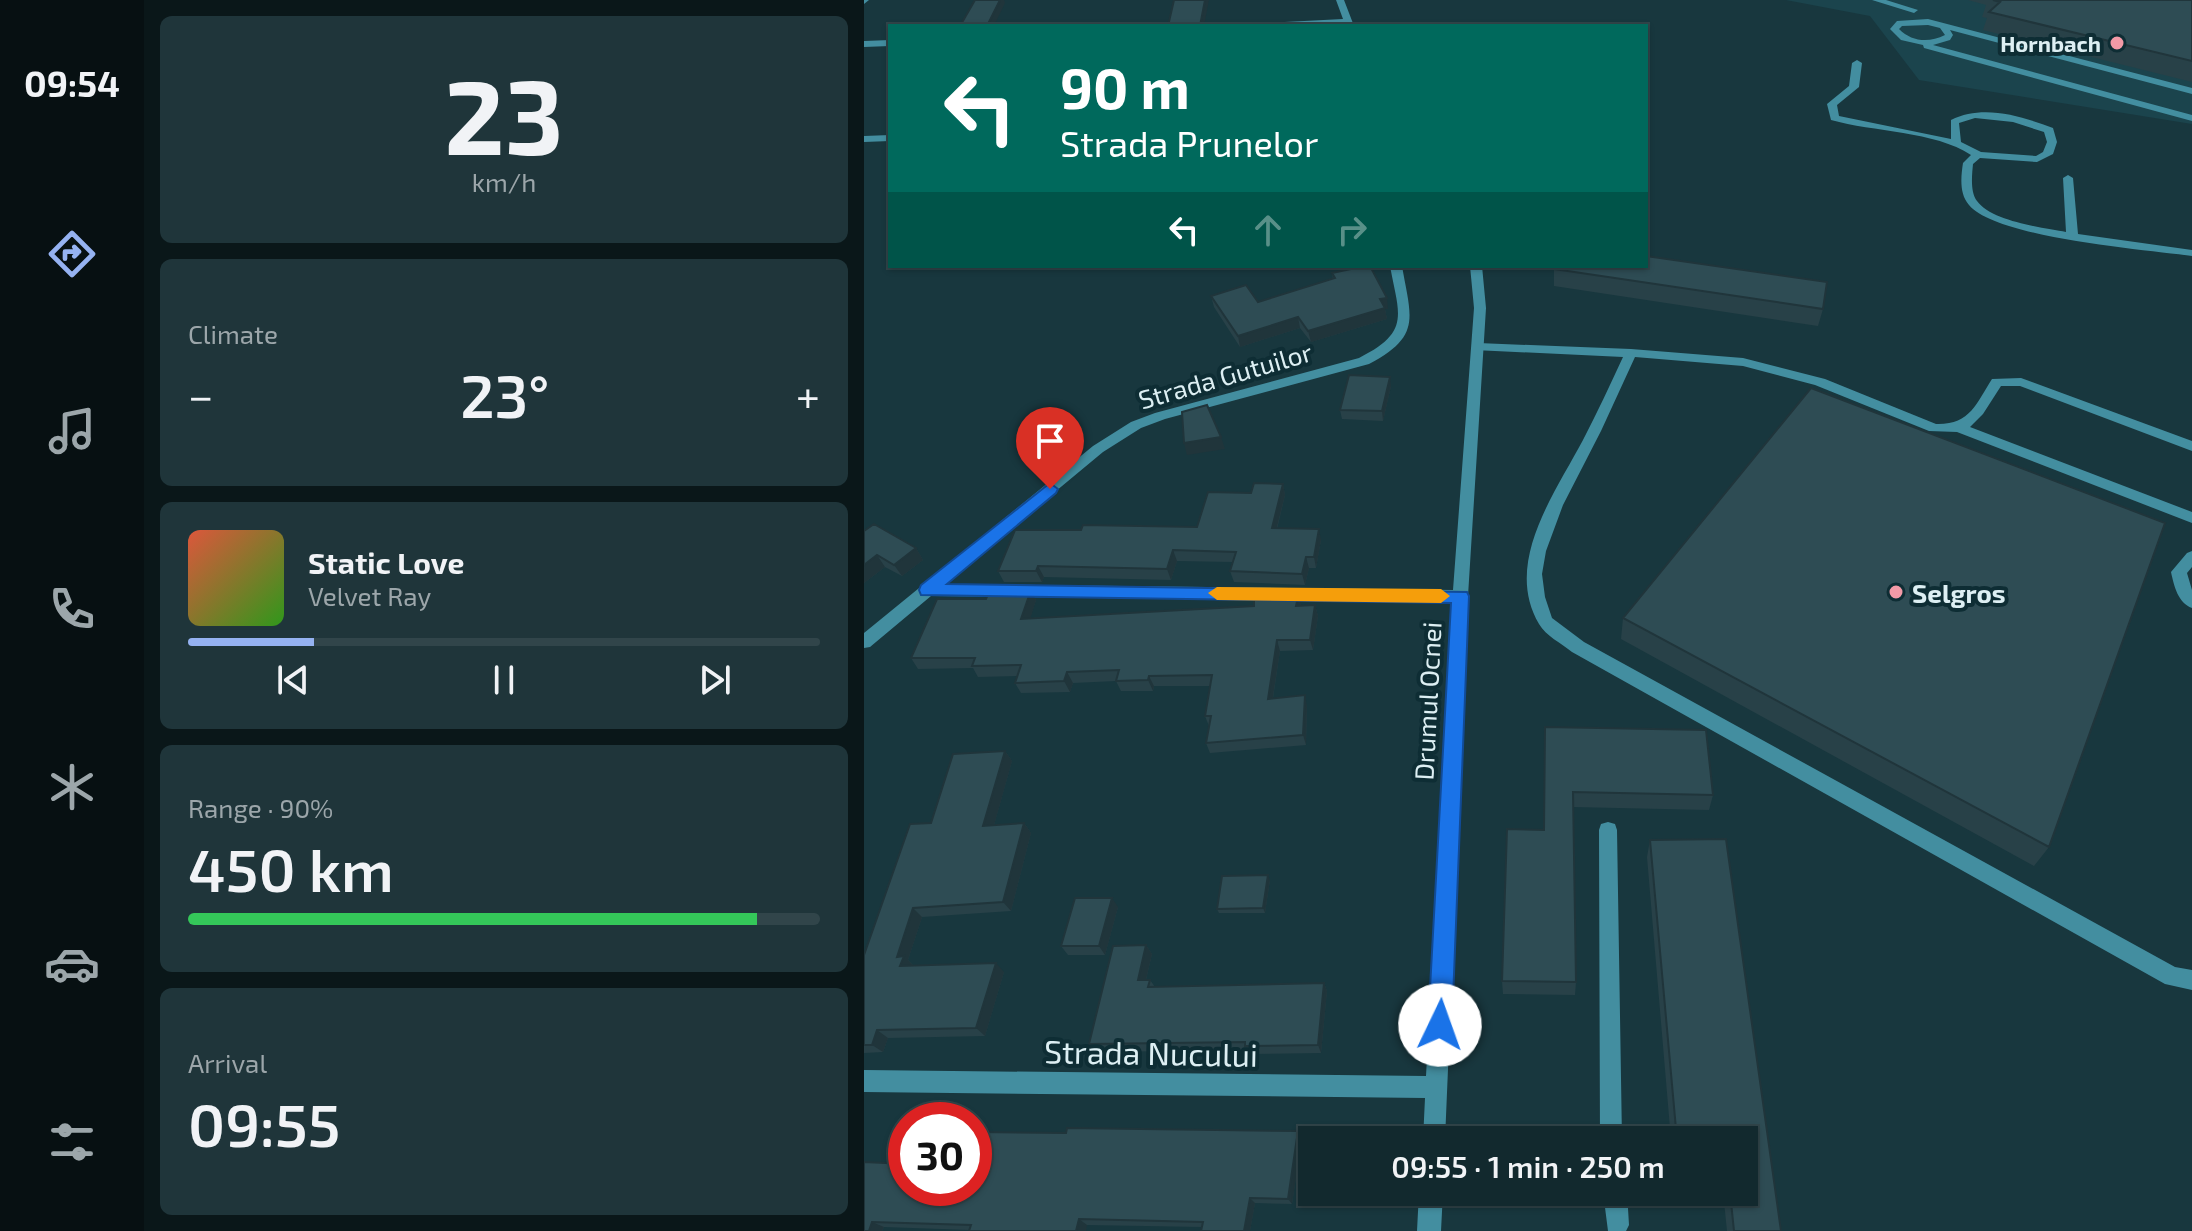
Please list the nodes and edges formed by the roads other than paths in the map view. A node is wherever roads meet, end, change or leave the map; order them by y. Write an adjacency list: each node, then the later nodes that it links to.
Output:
1 (1340, 0): 6 (street)
2 (1876, 0): 4 (street)
3 (1925, 0): 4 (street)
4 (1913, 11): 5 (street)
5 (1900, 23): 7 (street); 8 (street)
6 (1349, 24)
7 (1946, 32): 8 (street); 12 (street); 13 (street)
8 (1914, 42): 14 (street)
9 (888, 43): 10 (street)
10 (864, 44)
11 (1857, 63): 17 (street)
12 (2192, 91)
13 (2192, 102)
14 (2192, 118)
15 (888, 138): 16 (street)
16 (864, 139)
17 (1956, 142): 18 (street); 18 (street)
18 (1978, 155): 20 (street)
19 (2068, 178): 20 (street)
20 (2072, 235): 21 (street)
21 (2192, 253)
22 (1396, 268): 30 (street, Strada Gutuilor)
23 (1476, 268): 24 (street, Drumul Ocnei)
24 (1478, 347): 25 (street); 31 (street, Drumul Ocnei)
25 (1631, 353): 26 (street); 35 (street)
26 (1961, 428): 27 (street); 28 (street)
27 (2192, 446)
28 (2192, 518)
29 (2192, 557): 32 (street)
30 (928, 590): 31 (street); 33 (street, Strada Gutuilor)
31 (1460, 596): 37 (street, Drumul Ocnei)
32 (2192, 602)
33 (864, 642)
34 (1608, 830): 39 (street)
35 (2192, 980)
36 (864, 1081): 37 (street, Strada Nucului)
37 (1437, 1087): 38 (street, Drumul Ocnei)
38 (1435, 1126)
39 (1611, 1126)
40 (1430, 1206): 43 (street)
41 (1616, 1206): 42 (street)
42 (1617, 1225)
43 (1429, 1231)

